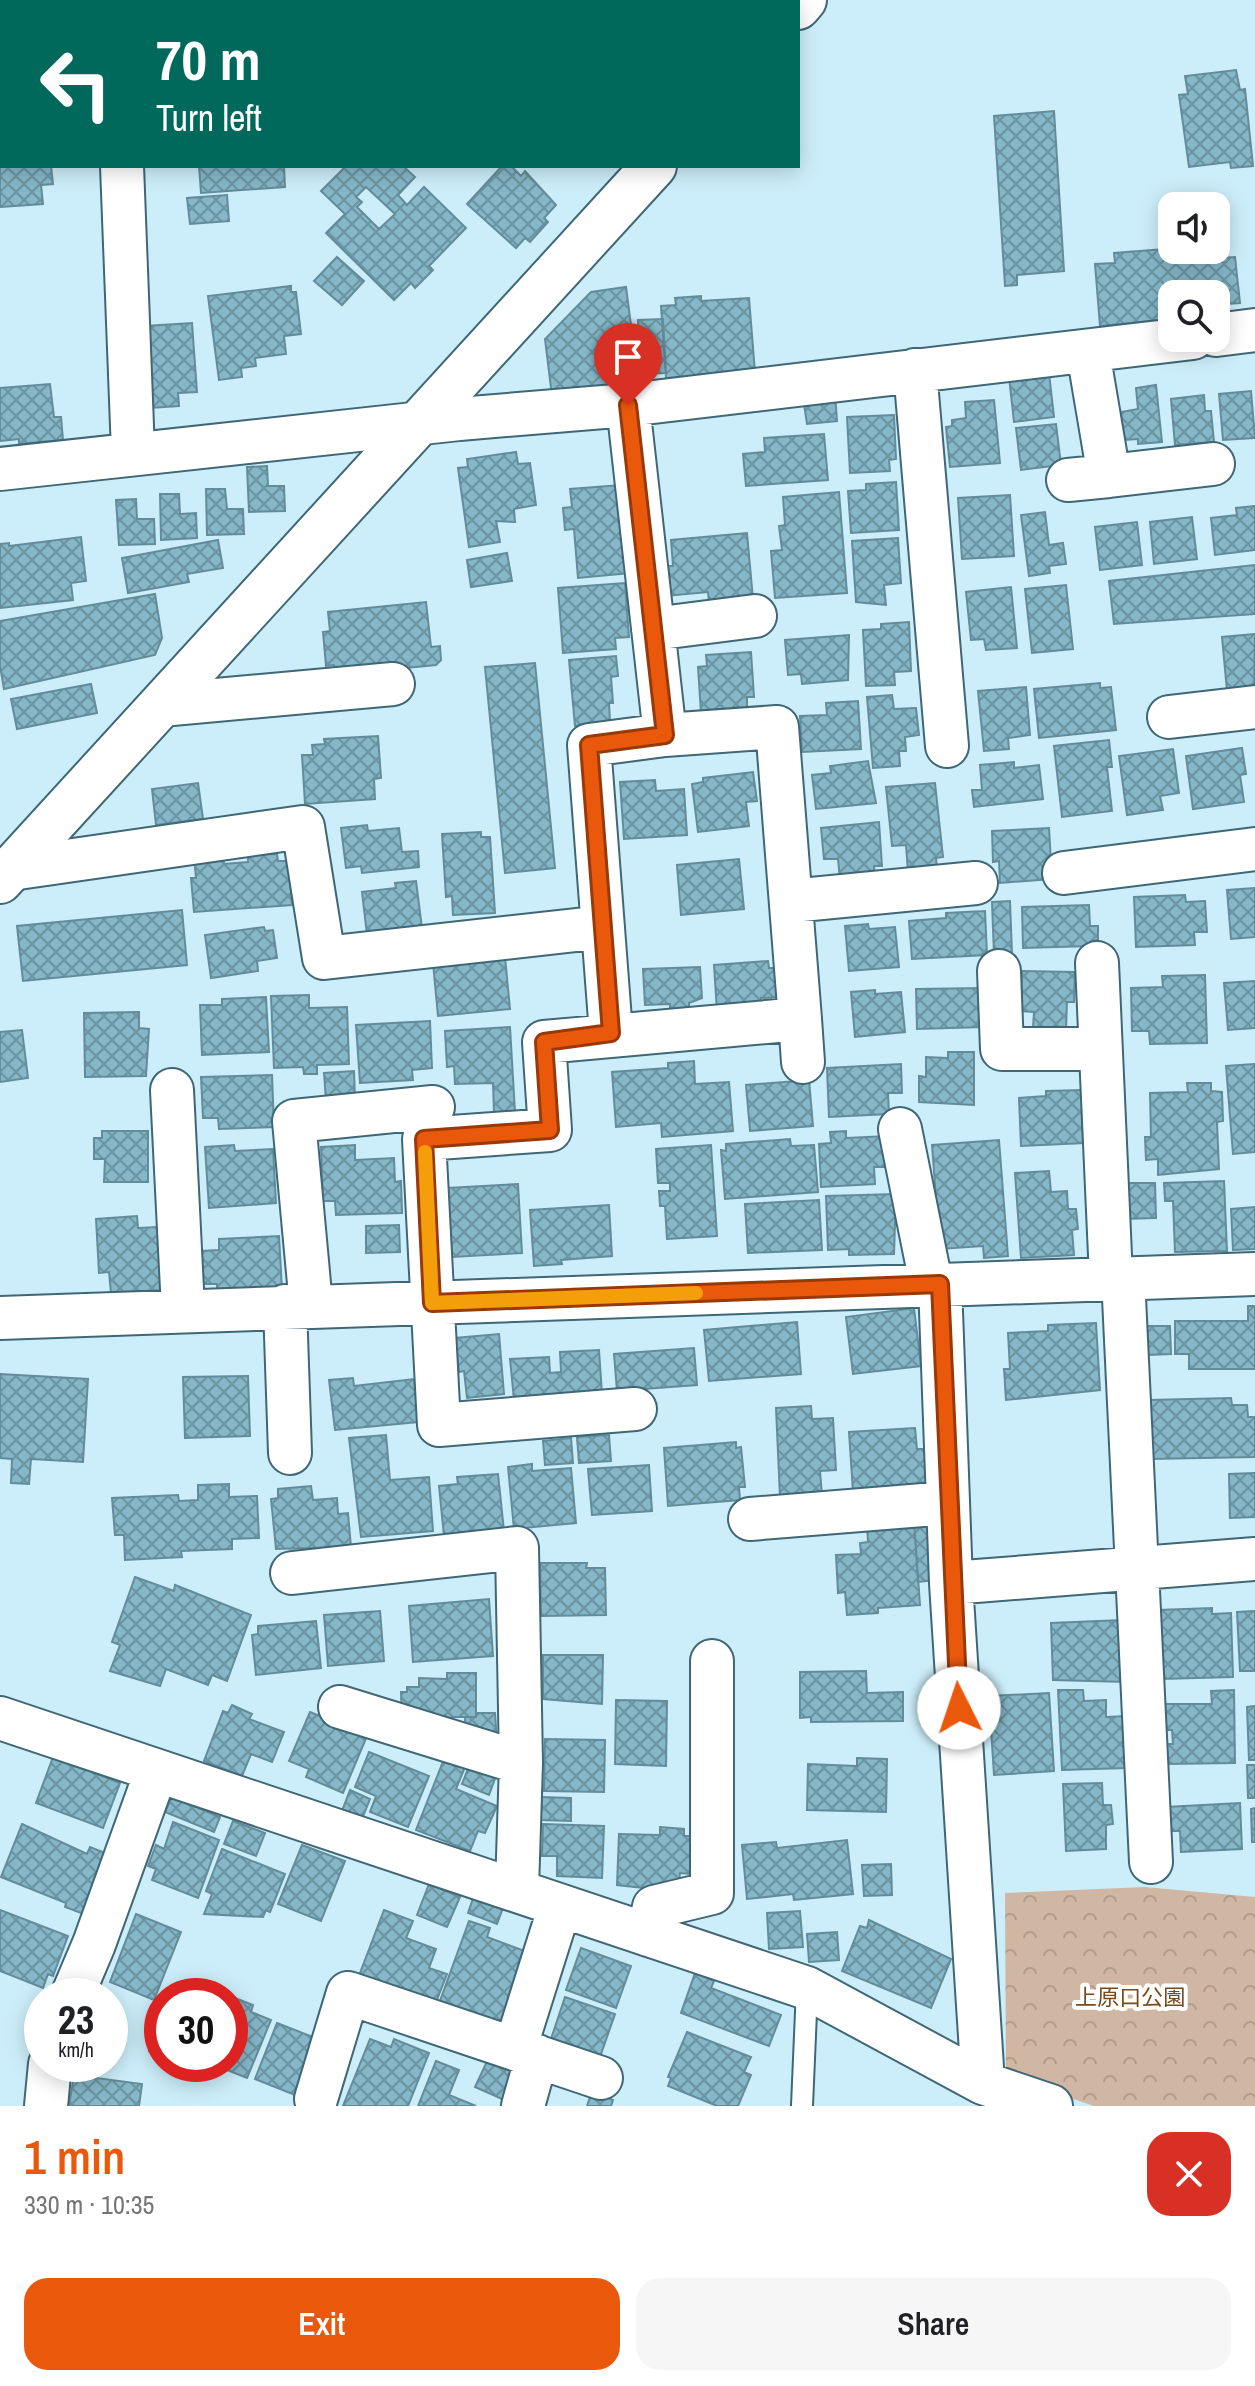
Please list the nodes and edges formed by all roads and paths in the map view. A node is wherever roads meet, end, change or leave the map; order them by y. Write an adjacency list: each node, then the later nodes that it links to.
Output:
1 (122, 168): 10 (street)
2 (652, 168): 9 (street)
3 (1255, 330): 4 (street)
4 (1230, 333)
5 (1158, 343): 6 (street)
6 (1088, 352): 7 (street); 11 (street)
7 (915, 370): 8 (street); 20 (street)
8 (628, 405): 9 (street); 14 (street)
9 (421, 423): 10 (street); 16 (street)
10 (133, 452): 12 (street)
11 (1213, 464)
12 (0, 469)
13 (755, 616): 14 (street)
14 (653, 629): 19 (street)
15 (393, 684): 16 (street)
16 (161, 705): 23 (street)
17 (1255, 707): 18 (street)
18 (1169, 717)
19 (665, 735): 25 (street); 26 (street)
20 (947, 746)
21 (1255, 849): 22 (street)
22 (1064, 873)
23 (6, 875): 26 (street)
24 (976, 883): 25 (street)
25 (791, 901): 29 (street)
26 (603, 927): 30 (street)
27 (1097, 963): 31 (street)
28 (999, 971): 31 (street)
29 (800, 1019): 30 (street); 32 (street)
30 (611, 1033): 39 (street)
31 (1100, 1049): 37 (street)
32 (803, 1062)
33 (172, 1090): 41 (street)
34 (433, 1107): 40 (street)
35 (900, 1129): 38 (street)
36 (1255, 1274): 37 (street)
37 (1117, 1277): 38 (street); 48 (street)
38 (936, 1283): 39 (street); 45 (street)
39 (432, 1303): 40 (street); 43 (street)
40 (298, 1305): 41 (street); 44 (street)
41 (183, 1309): 42 (street)
42 (0, 1318)
43 (635, 1409)
44 (290, 1453)
45 (948, 1503): 46 (street); 50 (street)
46 (750, 1519)
47 (1255, 1559): 48 (street)
48 (1135, 1567): 50 (street); 56 (street)
49 (292, 1573): 54 (street)
50 (951, 1583): 65 (street)
51 (712, 1661): 59 (street)
52 (340, 1707): 54 (street)
53 (0, 1718): 55 (street)
54 (521, 1763): 57 (street)
55 (156, 1772): 57 (street); 60 (street)
56 (1151, 1862)
57 (517, 1889): 58 (street)
58 (560, 1906): 59 (street); 62 (street)
59 (648, 1935): 61 (street)
60 (80, 1978)
61 (807, 1988): 65 (street); 69 (lane)
62 (526, 2053): 63 (street); 66 (street); 68 (street)
63 (601, 2078)
64 (48, 2082): 67 (street)
65 (983, 2083): 70 (street)
66 (316, 2099)
67 (46, 2106)
68 (523, 2106)
69 (802, 2106)
70 (1051, 2106)

